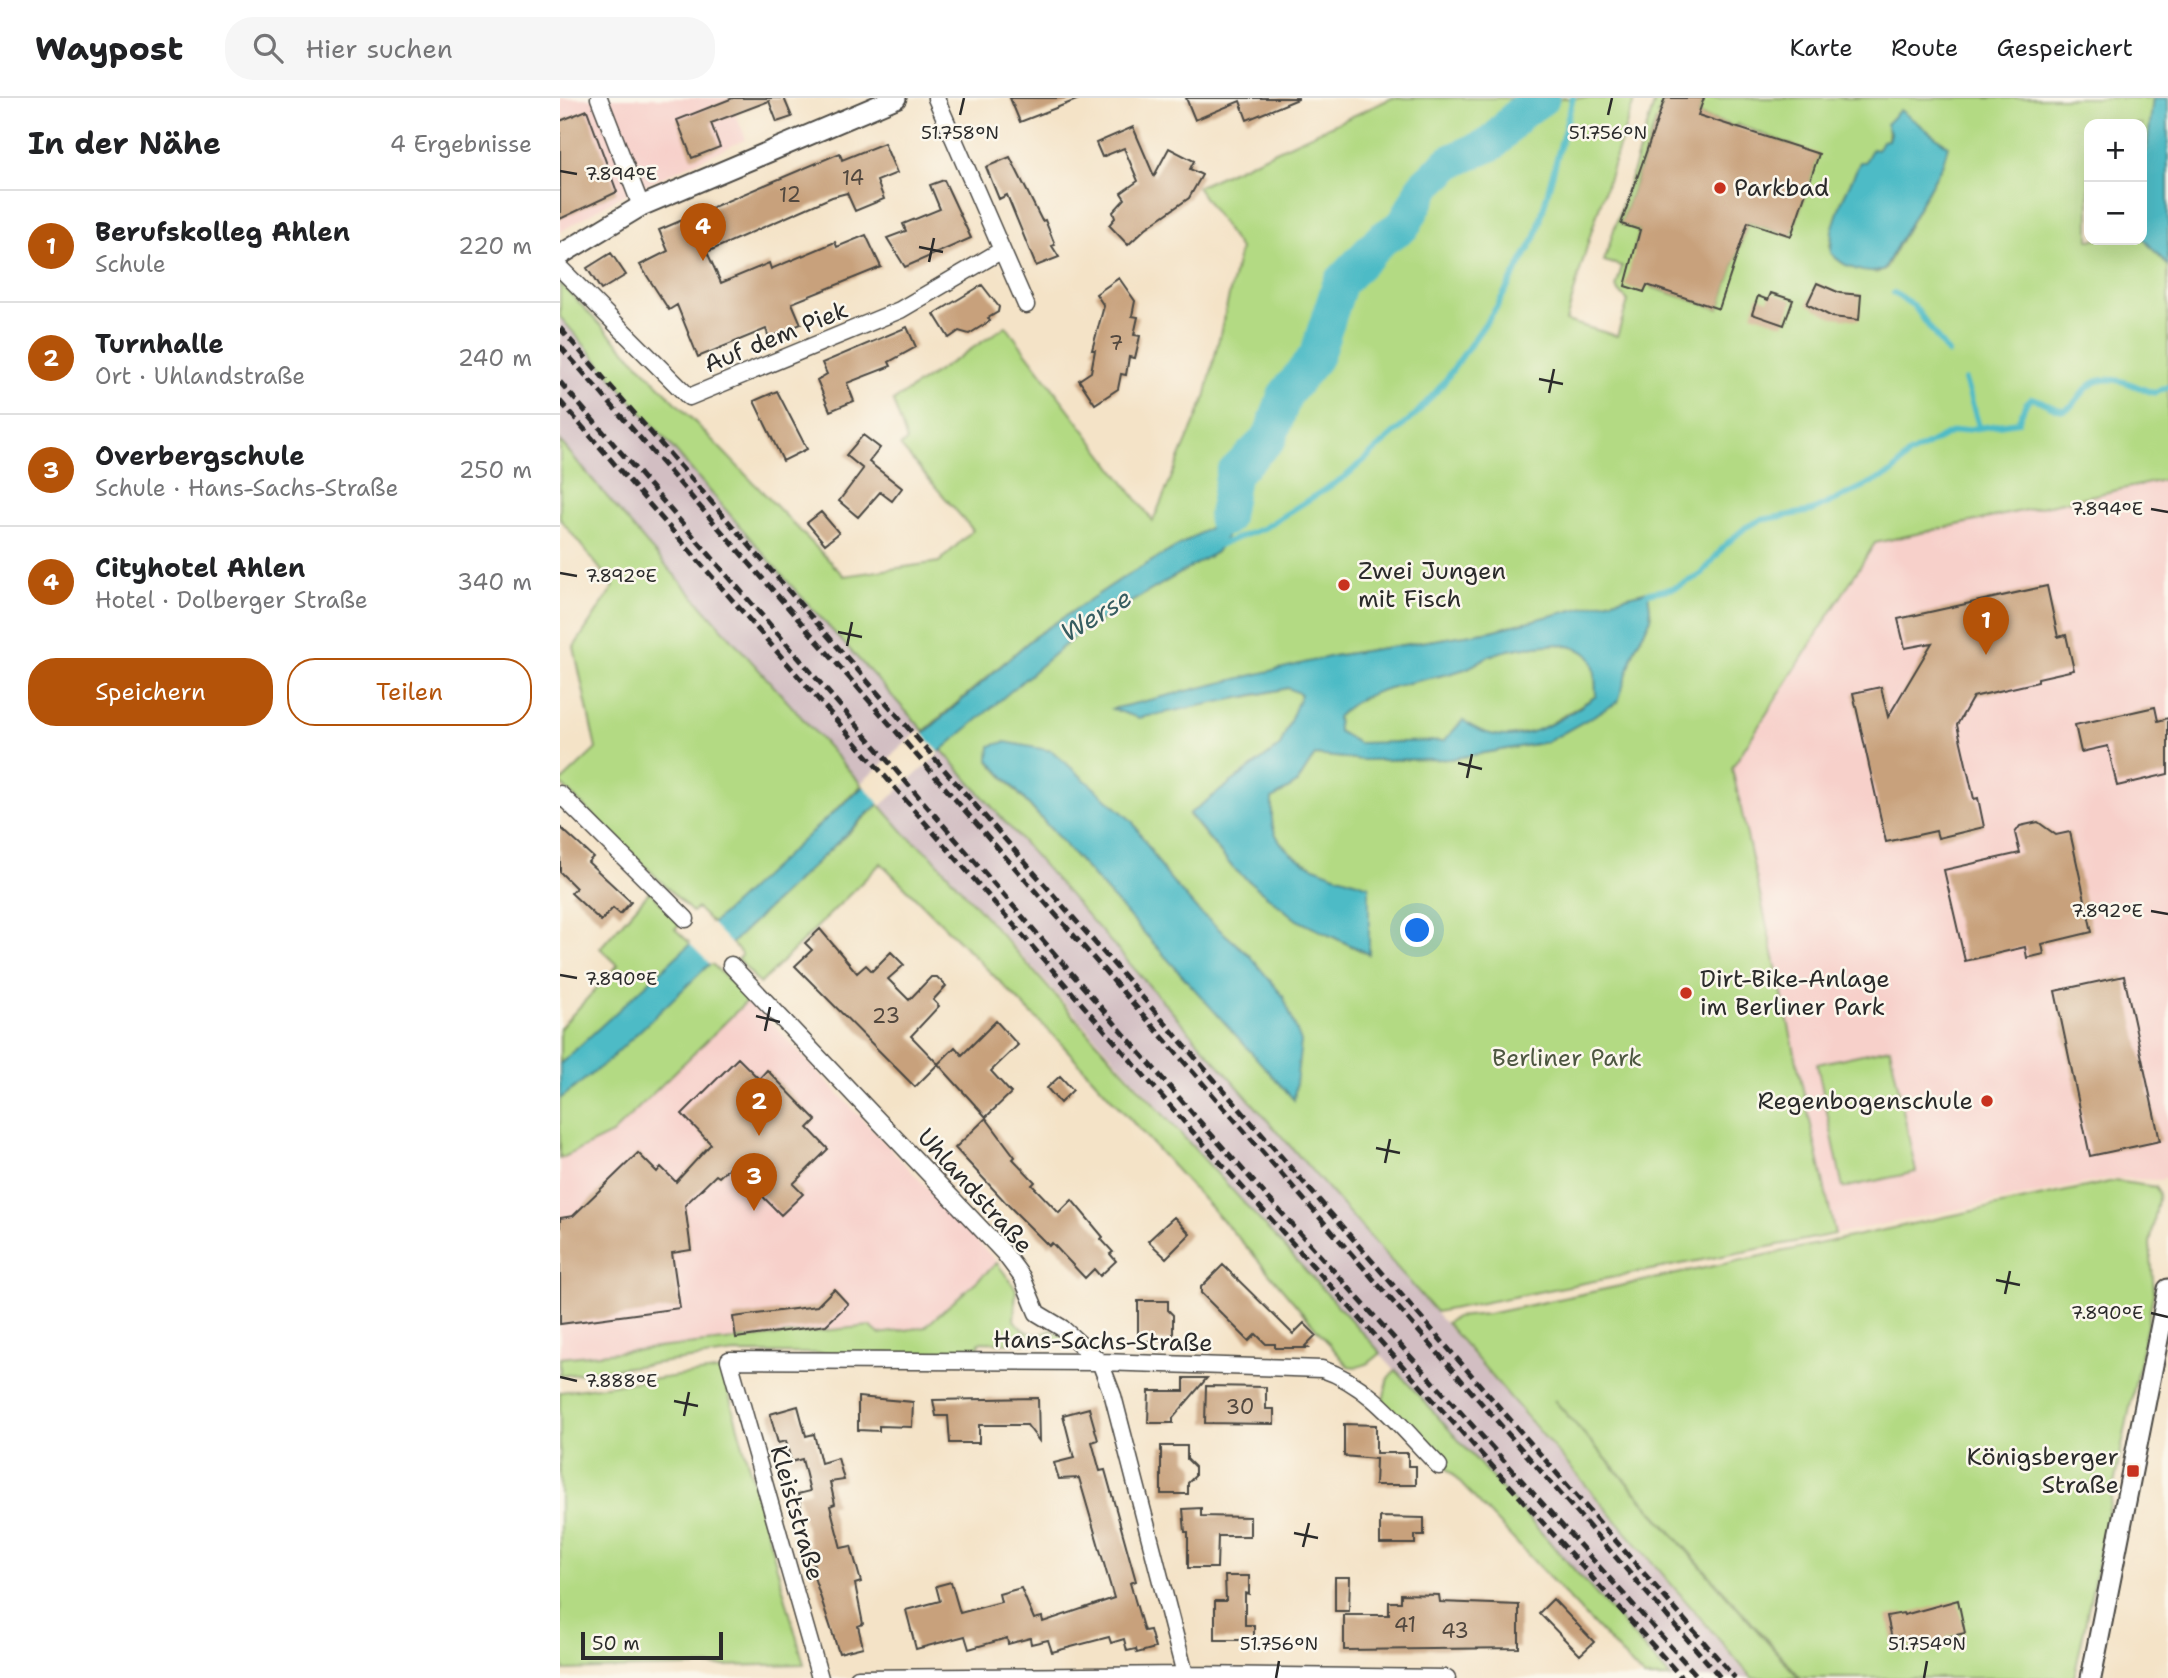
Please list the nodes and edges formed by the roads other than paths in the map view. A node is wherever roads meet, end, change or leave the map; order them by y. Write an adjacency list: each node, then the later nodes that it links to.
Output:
1 (599, 98): 4 (street)
2 (936, 98): 5 (street)
3 (891, 99): 4 (street)
4 (641, 206): 6 (street)
5 (1002, 250): 7 (street, Auf dem Piek); 8 (street)
6 (560, 255)
7 (560, 268)
8 (1026, 305)
9 (563, 802): 10 (street)
10 (686, 919)
11 (731, 965): 14 (street, Uhlandstraße)
12 (2168, 1289): 20 (street)
13 (729, 1360): 14 (street, Hans-Sachs-Straße); 17 (street, Kleiststraße)
14 (1100, 1362): 15 (street, Hans-Sachs-Straße); 16 (street, Uhlandstraße)
15 (1439, 1466)
16 (1186, 1677): 18 (street); 19 (street)
17 (820, 1678)
18 (858, 1678)
19 (1447, 1678)
20 (2091, 1678)

